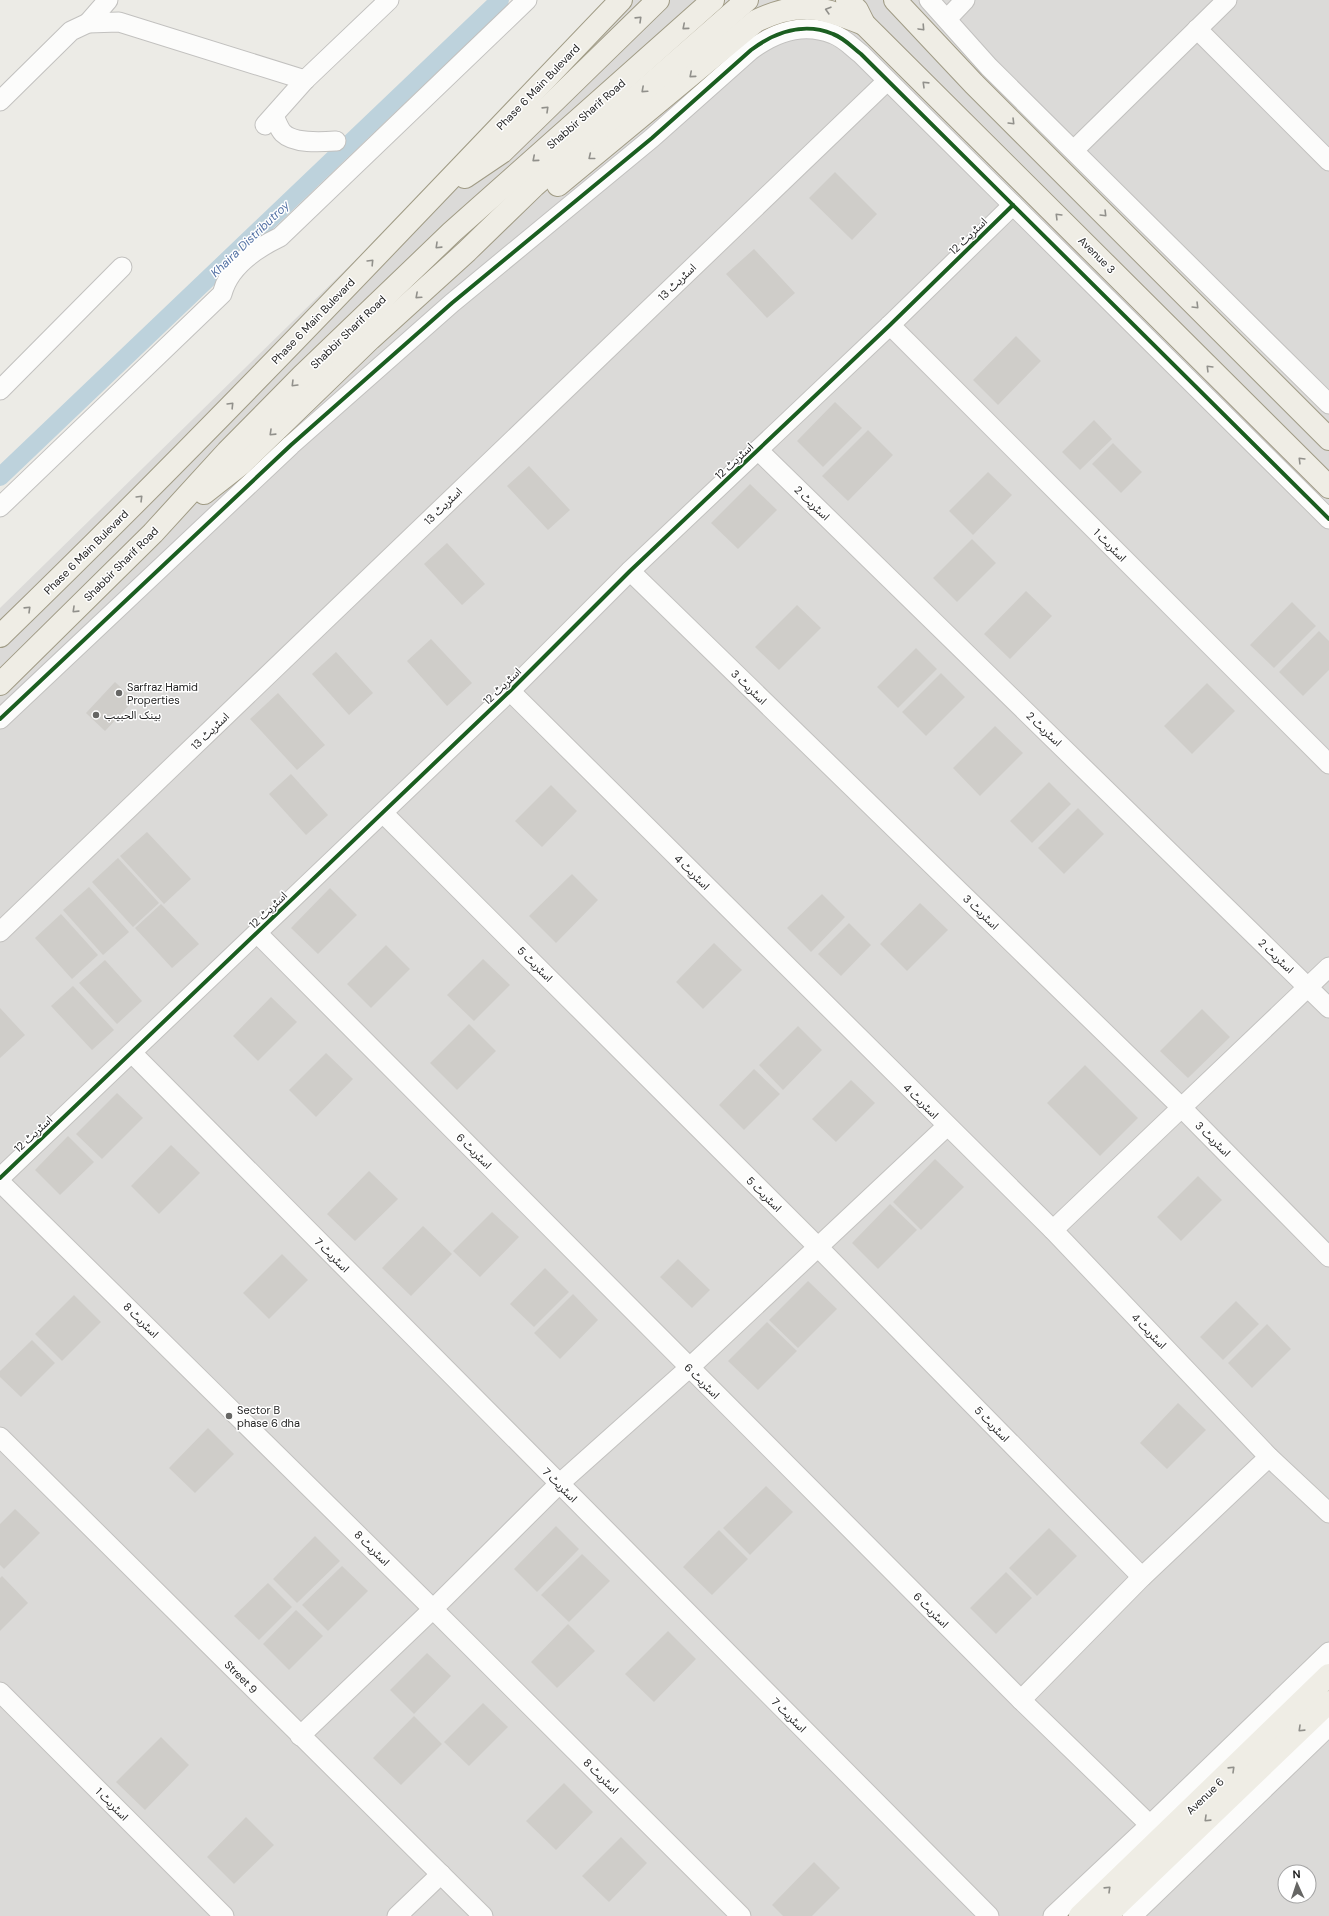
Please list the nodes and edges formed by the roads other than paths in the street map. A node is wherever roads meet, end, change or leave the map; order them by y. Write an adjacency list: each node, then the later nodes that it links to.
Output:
1 (108, 0): 14 (street)
2 (389, 0): 18 (street)
3 (527, 0): 37 (street)
4 (621, 0): 27 (main road, Phase 6 Main Bulevard)
5 (658, 0): 27 (main road, one-way to 5)
6 (713, 0): 39 (main road, Shabbir Sharif Road, one-way to 39)
7 (747, 0): 29 (main road, one-way to 29)
8 (847, 0): 15 (main road)
9 (895, 0): 20 (main road, one-way to 20)
10 (929, 0): 13 (street)
11 (965, 0): 13 (street)
12 (1227, 0): 16 (street)
13 (947, 19): 17 (street)
14 (88, 23): 18 (street); 21 (street)
15 (864, 24): 22 (main road, Avenue 3, one-way to 15); 29 (main road, one-way to 29)
16 (1197, 29): 25 (street); 26 (street)
17 (990, 67): 20 (street); 25 (street)
18 (305, 80): 24 (street)
19 (887, 81): 23 (street); 44 (street); 47 (street, اسٹریٹ 13)
20 (974, 84): 34 (main road, one-way to 34)
21 (0, 102)
22 (953, 112): 23 (street); 36 (main road, Avenue 3, one-way to 22)
23 (936, 128): 28 (street)
24 (336, 141)
25 (1074, 150): 33 (street)
26 (1329, 161)
27 (428, 203): 41 (main road, Phase 6 Main Bulevard, one-way to 27)
28 (1013, 205): 31 (street, اسٹریٹ 12); 38 (street)
29 (467, 251): 39 (main road, one-way to 39)
30 (122, 267): 32 (street)
31 (890, 325): 35 (street, اسٹریٹ 12); 45 (street, اسٹریٹ 1)
32 (0, 390)
33 (1329, 404)
34 (1329, 439)
35 (758, 450): 40 (street, اسٹریٹ 12); 50 (street, اسٹریٹ 2)
36 (1329, 487)
37 (0, 507)
38 (1329, 519)
39 (153, 533): 42 (main road, Shabbir Sharif Road, one-way to 42)
40 (630, 571): 43 (street, اسٹریٹ 12); 53 (street, اسٹریٹ 3)
41 (0, 636)
42 (0, 684)
43 (510, 691): 46 (street, اسٹریٹ 12); 54 (street, اسٹریٹ 4)
44 (0, 719)
45 (1329, 764)
46 (383, 813): 48 (street, اسٹریٹ 12); 58 (street, اسٹریٹ 5)
47 (0, 932)
48 (257, 934): 52 (street, اسٹریٹ 12); 60 (street, اسٹریٹ 6)
49 (1329, 967): 50 (street)
50 (1308, 987): 51 (street, اسٹریٹ 2); 53 (street)
51 (1329, 1008)
52 (132, 1053): 55 (street, اسٹریٹ 12); 63 (street, اسٹریٹ 7)
53 (1181, 1107): 57 (street); 59 (street, اسٹریٹ 3)
54 (947, 1126): 57 (street, اسٹریٹ 4); 58 (street)
55 (0, 1178)
56 (0, 1182): 66 (street, اسٹریٹ 8)
57 (1053, 1230): 62 (street, اسٹریٹ 4)
58 (818, 1247): 60 (street); 65 (street, اسٹریٹ 5)
59 (1329, 1257)
60 (690, 1368): 63 (street); 70 (street, اسٹریٹ 6)
61 (0, 1437): 73 (street, Street 9)
62 (1269, 1457): 64 (street, اسٹریٹ 4); 65 (street)
63 (559, 1484): 66 (street); 80 (street, اسٹریٹ 7)
64 (1329, 1513)
65 (1142, 1577): 70 (street)
66 (433, 1609): 73 (street); 79 (street, اسٹریٹ 8)
67 (1329, 1652): 74 (street)
68 (1329, 1675): 82 (main road, Avenue 6, one-way to 68)
69 (0, 1692): 76 (street, اسٹریٹ 1)
70 (1021, 1700): 74 (street, اسٹریٹ 6)
71 (1329, 1702): 83 (main road, Avenue 6, one-way to 83)
72 (1329, 1726): 84 (street)
73 (300, 1736): 75 (street, Street 9)
74 (1150, 1825): 81 (street)
75 (441, 1874): 77 (street); 78 (street, Street 9)
76 (224, 1916)
77 (397, 1916)
78 (483, 1916)
79 (741, 1916)
80 (989, 1916)
81 (1053, 1916)
82 (1080, 1916)
83 (1106, 1916)
84 (1132, 1916)

